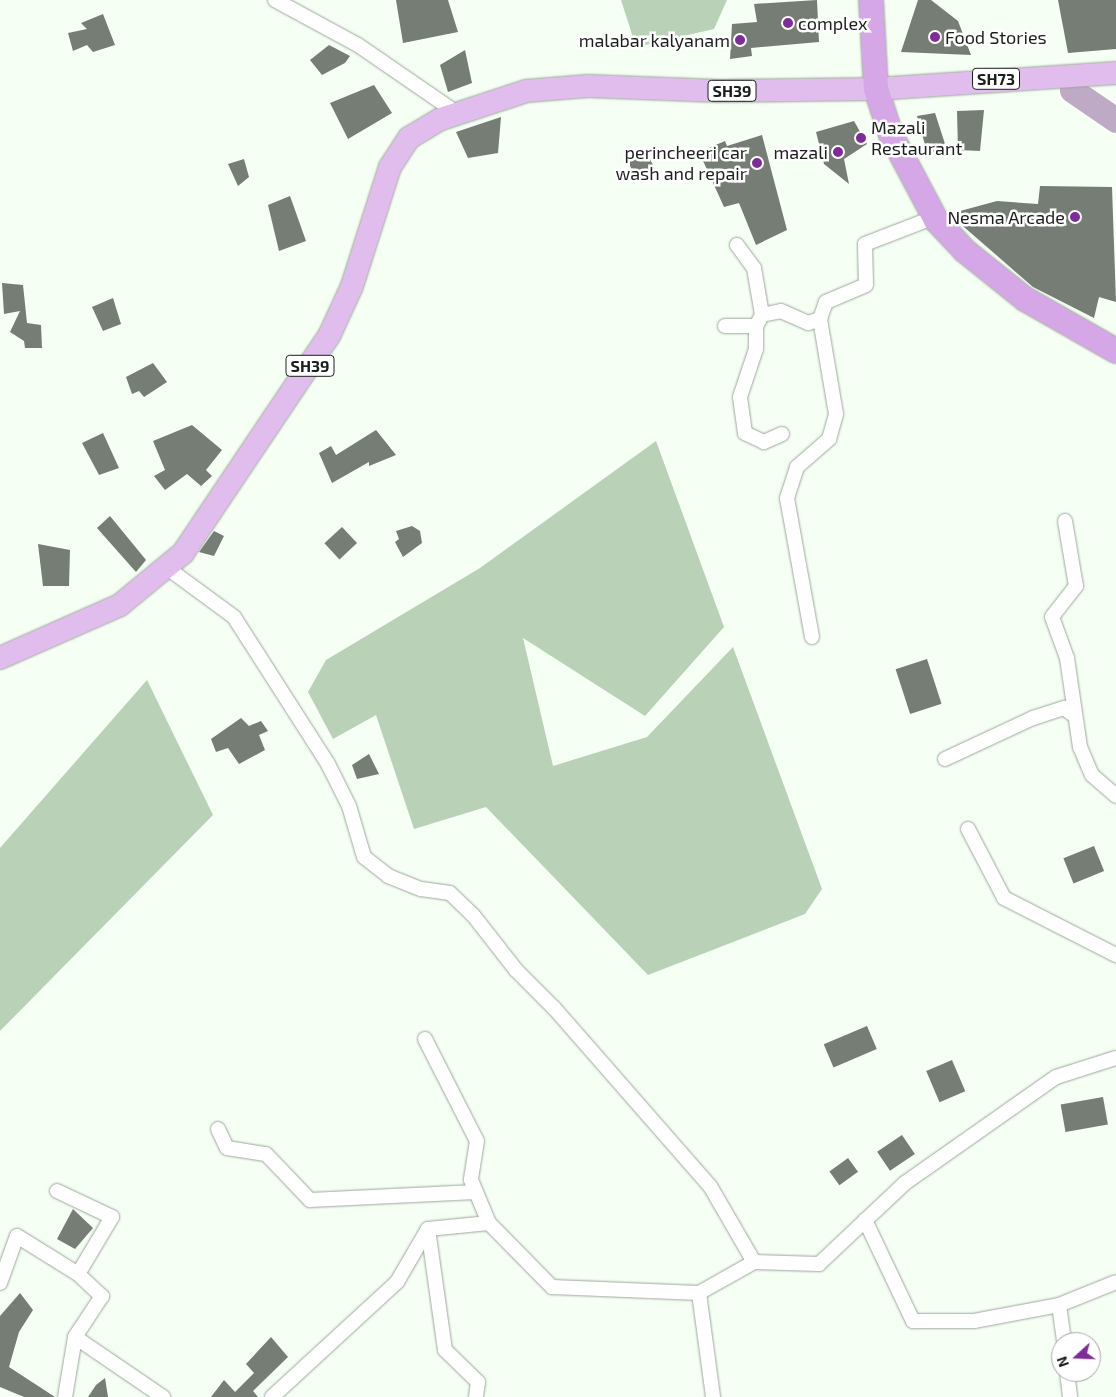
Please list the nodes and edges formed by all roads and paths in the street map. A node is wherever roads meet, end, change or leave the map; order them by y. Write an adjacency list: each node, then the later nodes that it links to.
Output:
1 (275, 0): 5 (street)
2 (871, 0): 4 (highway)
3 (1116, 73): 4 (main road, SH73)
4 (876, 88): 5 (main road, SH39); 6 (highway)
5 (457, 113): 14 (main road, SH39)
6 (935, 217): 8 (street); 11 (highway)
7 (737, 245): 9 (street)
8 (820, 319): 9 (street); 15 (street)
9 (759, 321): 10 (street); 12 (street)
10 (724, 326)
11 (1116, 352)
12 (782, 434)
13 (1065, 521): 17 (street)
14 (166, 567): 16 (main road, SH39); 30 (street)
15 (812, 637)
16 (0, 658)
17 (1072, 714): 18 (street); 19 (street)
18 (945, 759)
19 (1116, 796)
20 (968, 829): 21 (street)
21 (1116, 955)
22 (425, 1039): 26 (street)
23 (1116, 1058): 27 (street)
24 (218, 1128): 26 (street)
25 (57, 1191): 31 (street)
26 (476, 1192): 28 (street)
27 (865, 1220): 30 (street); 35 (street)
28 (489, 1223): 29 (street); 34 (street)
29 (428, 1229): 41 (street); 42 (street)
30 (754, 1262): 34 (street)
31 (78, 1274): 33 (street); 37 (street)
32 (1116, 1282): 35 (street)
33 (0, 1283)
34 (699, 1292): 43 (street)
35 (1059, 1305): 36 (street)
36 (1063, 1332)
37 (75, 1337): 39 (street); 40 (street)
38 (1069, 1382): 44 (street)
39 (65, 1397)
40 (163, 1397)
41 (272, 1397)
42 (476, 1397)
43 (713, 1397)
44 (1070, 1397)

